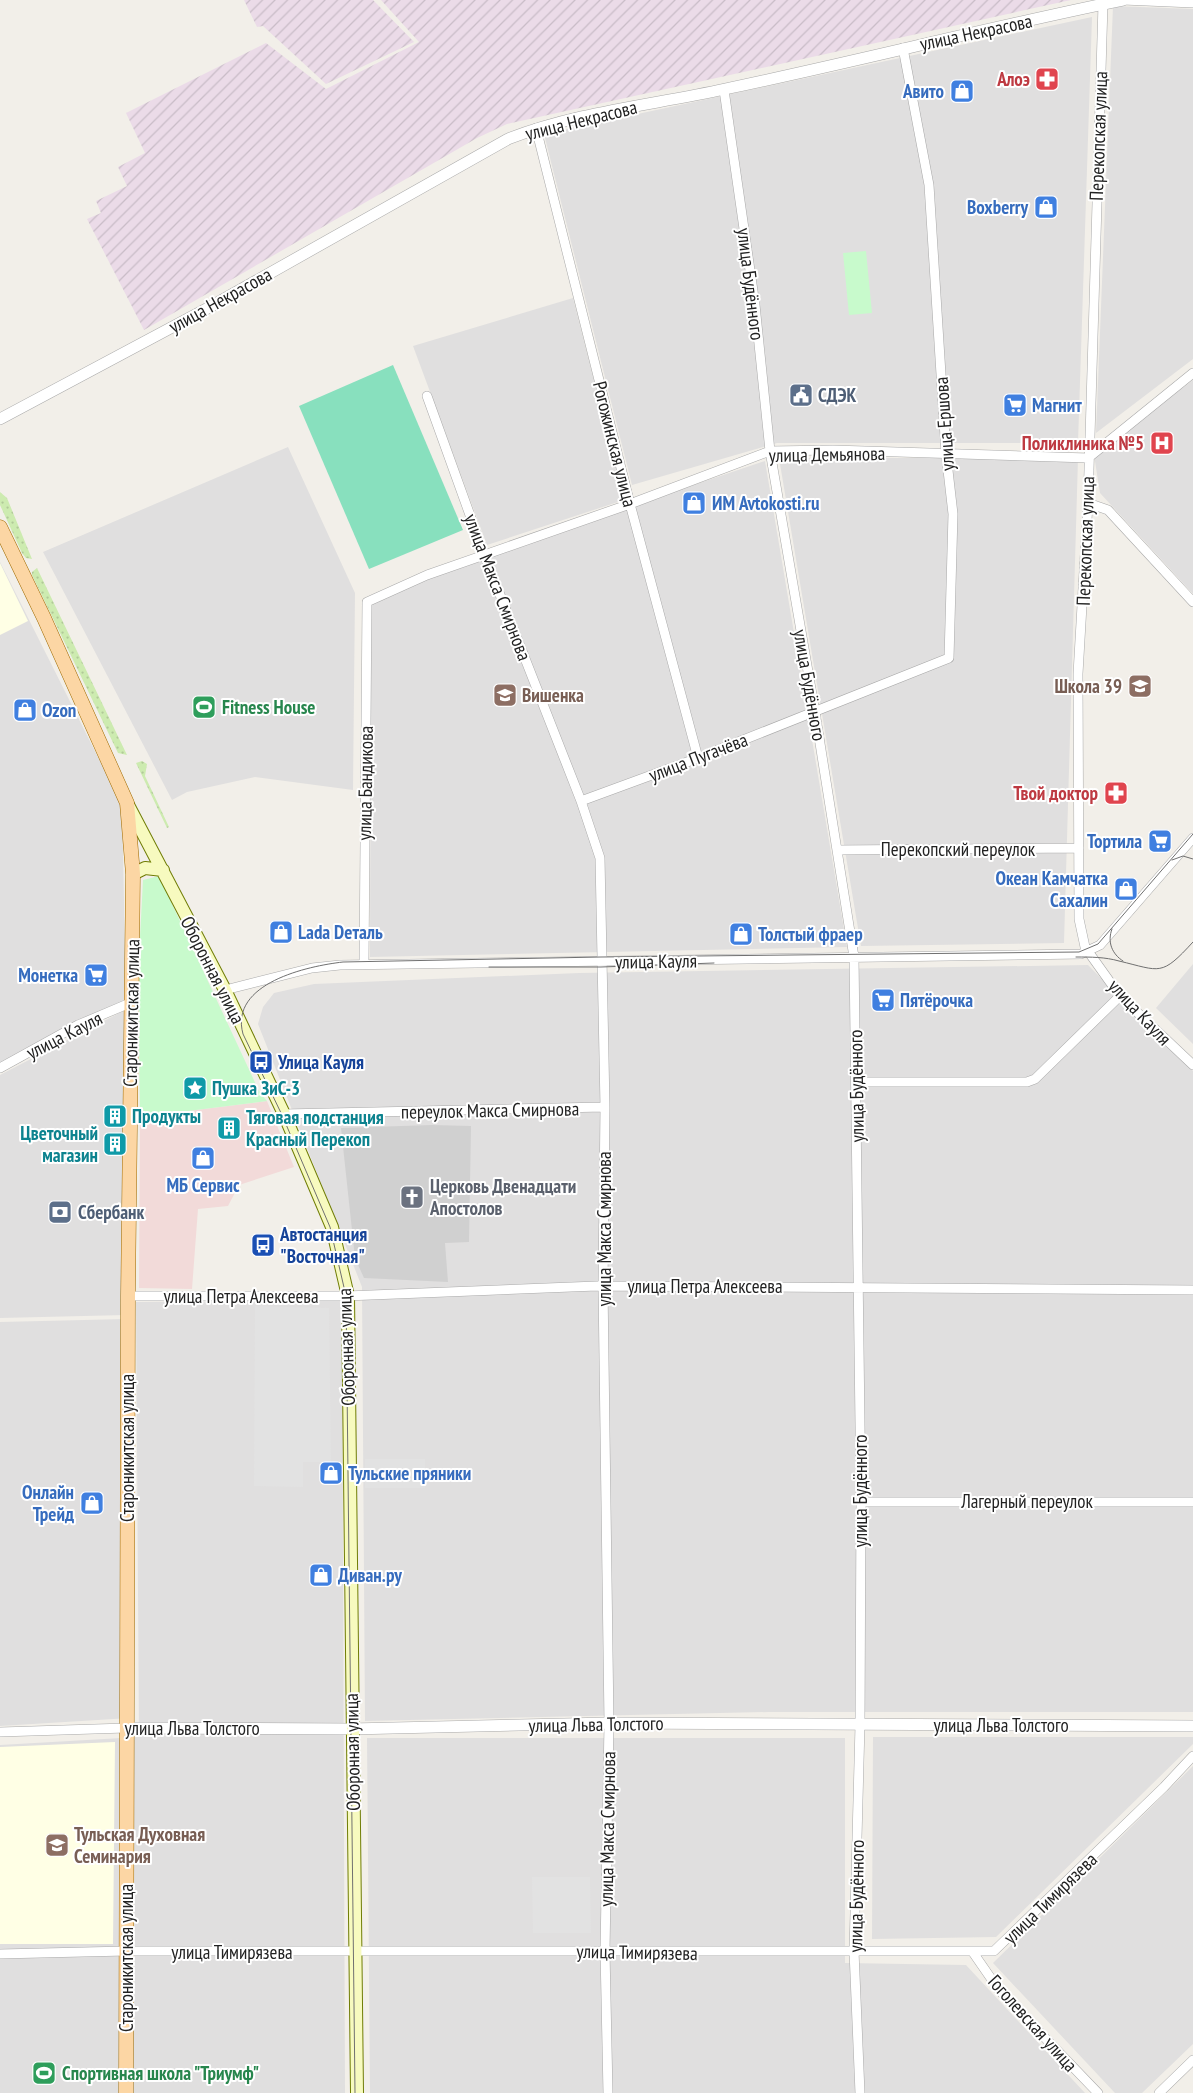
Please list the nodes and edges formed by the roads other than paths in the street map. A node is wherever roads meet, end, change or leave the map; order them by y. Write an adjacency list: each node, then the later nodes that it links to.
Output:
1 (1123, 0): 2 (street, улица Некрасова); 3 (street, улица Некрасова)
2 (1193, 3)
3 (1103, 4): 4 (street, улица Некрасова); 12 (street, Перекопская улица)
4 (903, 48): 5 (street, улица Некрасова); 11 (street, улица Ершова)
5 (724, 90): 6 (street, улица Некрасова); 10 (street, улица Будённого)
6 (536, 128): 9 (street, улица Некрасова); 14 (street, Рогожинская улица)
7 (1193, 373): 12 (street)
8 (427, 396): 16 (street, улица Макса Смирнова)
9 (0, 419)
10 (770, 451): 11 (street, улица Демьянова); 14 (street, улица Демьянова); 19 (street, улица Будённого)
11 (946, 453): 12 (street, улица Демьянова); 19 (street, улица Ершова)
12 (1088, 458): 13 (street, Перекопская улица)
13 (1088, 503): 18 (street); 24 (street, Перекопская улица)
14 (630, 504): 16 (street, улица Демьянова); 20 (street, Рогожинская улица)
15 (0, 527): 22 (main road, Оборонная улица)
16 (484, 554): 17 (street, улица Демьянова); 21 (street, улица Макса Смирнова)
17 (367, 602): 31 (street, улица Бандикова)
18 (1193, 602)
19 (815, 712): 20 (street, улица Пугачёва); 25 (street, улица Будённого)
20 (698, 758): 21 (street, улица Пугачёва)
21 (581, 801): 30 (street, улица Макса Смирнова)
22 (128, 803): 26 (main road, Оборонная улица); 27 (main road, Староникитская улица)
23 (1193, 838): 28 (street)
24 (1079, 848): 25 (street, Перекопский переулок); 28 (street, Перекопская улица)
25 (837, 850): 29 (street, улица Будённого)
26 (163, 870): 27 (main road); 32 (main road, Оборонная улица)
27 (133, 874): 34 (main road, Староникитская улица)
28 (1091, 953): 29 (street, улица Кауля); 33 (street, улица Кауля)
29 (854, 957): 30 (street, улица Кауля); 37 (street, улица Будённого)
30 (601, 962): 31 (street, улица Кауля); 38 (street, улица Макса Смирнова)
31 (364, 964): 32 (street, улица Кауля)
32 (225, 990): 39 (main road, Оборонная улица)
33 (1120, 996): 35 (street, улица Кауля); 37 (street)
34 (130, 1003): 36 (street, улица Кауля); 43 (main road, Староникитская улица)
35 (1193, 1065)
36 (0, 1068)
37 (857, 1082): 41 (street, улица Будённого)
38 (605, 1107): 39 (street, переулок Макса Смирнова); 40 (street, улица Макса Смирнова)
39 (284, 1114): 44 (main road, Оборонная улица)
40 (603, 1286): 41 (street, улица Петра Алексеева); 44 (street, улица Петра Алексеева); 47 (street, улица Макса Смирнова)
41 (858, 1288): 42 (street, улица Петра Алексеева); 45 (street, улица Будённого)
42 (1193, 1290)
43 (128, 1296): 44 (street, улица Петра Алексеева); 50 (main road, Староникитская улица)
44 (348, 1296): 51 (main road, Оборонная улица)
45 (861, 1502): 46 (street, Лагерный переулок); 48 (street, улица Будённого)
46 (1193, 1502)
47 (610, 1723): 48 (street, улица Льва Толстого); 51 (street, улица Льва Толстого); 55 (street, улица Макса Смирнова)
48 (860, 1724): 49 (street, улица Льва Толстого); 56 (street, улица Будённого)
49 (1193, 1726)
50 (126, 1728): 51 (street, улица Льва Толстого); 52 (street, улица Льва Толстого); 54 (main road, Староникитская улица)
51 (351, 1729): 58 (main road, Оборонная улица)
52 (0, 1732)
53 (1193, 1756): 57 (street, улица Тимирязева)
54 (126, 1951): 58 (street, улица Тимирязева); 59 (street, улица Тимирязева); 61 (main road, Староникитская улица)
55 (605, 1951): 56 (street, улица Тимирязева); 58 (street, улица Тимирязева); 63 (street, улица Макса Смирнова)
56 (854, 1951): 57 (street, улица Тимирязева); 64 (street, улица Будённого)
57 (972, 1951): 65 (street, Гоголевская улица)
58 (355, 1952): 62 (main road, Оборонная улица)
59 (0, 1954)
60 (1193, 2060): 66 (street)
61 (126, 2093)
62 (357, 2093)
63 (608, 2093)
64 (860, 2093)
65 (1098, 2093)
66 (1159, 2093)

